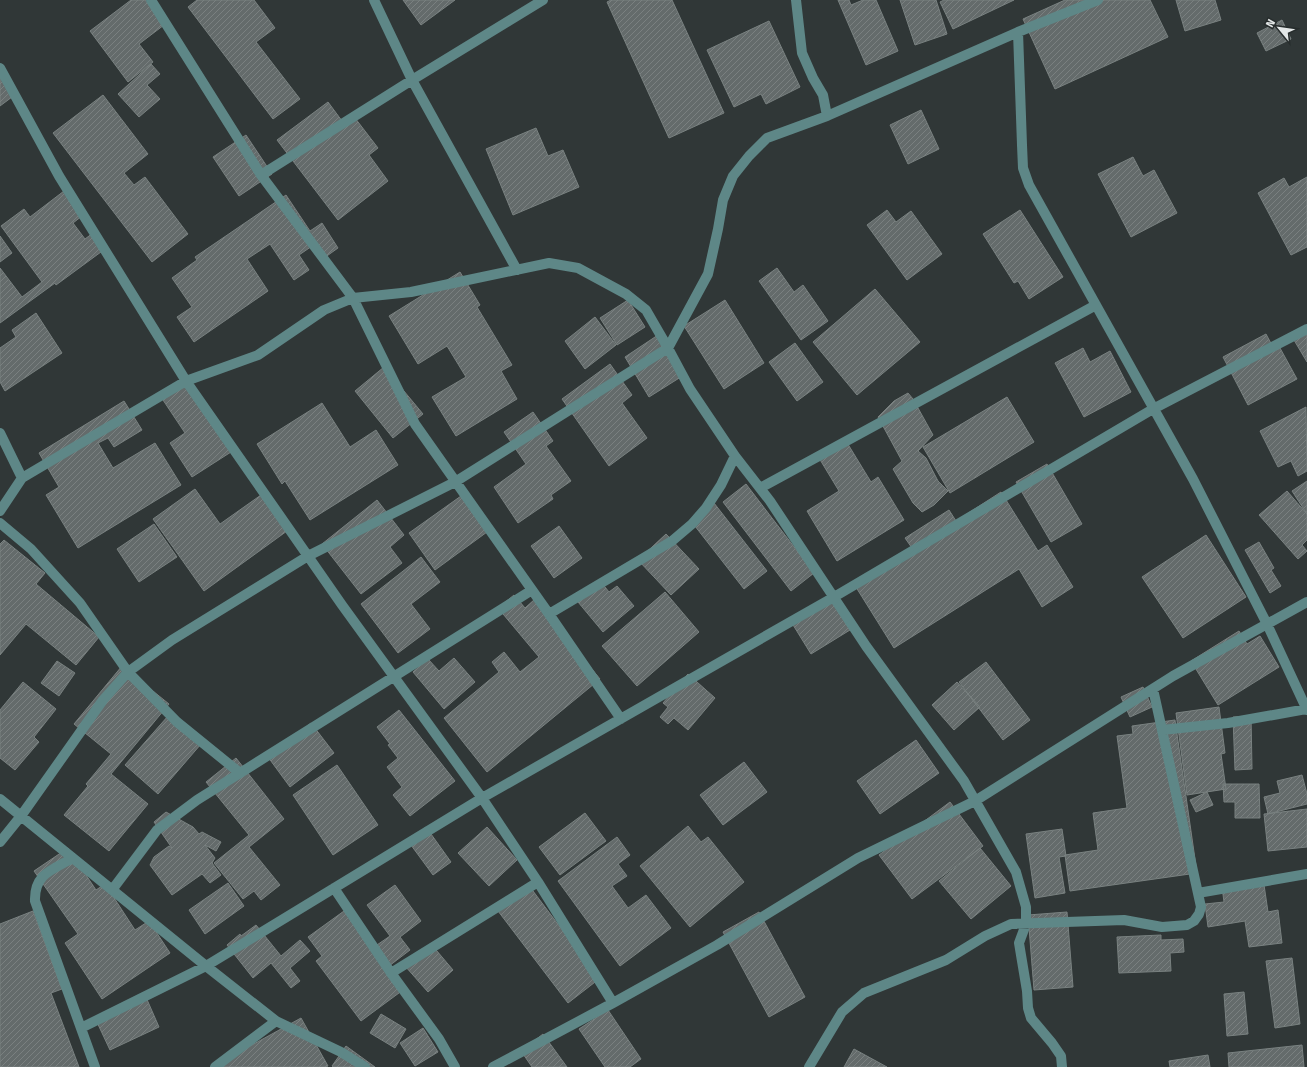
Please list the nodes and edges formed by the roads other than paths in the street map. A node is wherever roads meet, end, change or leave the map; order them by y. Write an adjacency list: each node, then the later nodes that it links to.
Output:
1 (151, 0): 10 (street)
2 (374, 0): 8 (street)
3 (543, 0): 8 (street)
4 (796, 0): 9 (street)
5 (1098, 0): 6 (street)
6 (1018, 32): 9 (street); 13 (street)
7 (0, 68): 16 (street)
8 (412, 80): 10 (street); 11 (street)
9 (827, 116): 15 (street)
10 (261, 175): 12 (street)
11 (517, 270): 12 (street); 15 (street)
12 (353, 298): 16 (street); 21 (street)
13 (1096, 305): 17 (street); 22 (street)
14 (1307, 329): 17 (street)
15 (668, 348): 19 (street); 21 (street)
16 (186, 381): 20 (street); 25 (street)
17 (1153, 409): 27 (street); 30 (street)
18 (0, 433): 20 (street)
19 (735, 456): 22 (street); 29 (street)
20 (22, 478): 23 (street)
21 (455, 482): 25 (street); 26 (street)
22 (760, 488): 27 (street)
23 (0, 511)
24 (0, 523): 31 (street)
25 (308, 556): 31 (street); 32 (street)
26 (532, 590): 29 (street); 32 (street)
27 (834, 597): 35 (street); 40 (street)
28 (1307, 602): 30 (street)
29 (550, 614): 35 (street)
30 (1267, 624): 33 (street); 34 (street)
31 (128, 672): 37 (street); 41 (street)
32 (394, 677): 37 (street); 38 (street)
33 (1153, 689): 36 (street); 40 (street)
34 (1307, 709): 36 (street)
35 (621, 719): 38 (street)
36 (1162, 730): 48 (street)
37 (240, 773): 47 (street)
38 (482, 798): 45 (street); 46 (street)
39 (0, 799): 41 (street)
40 (976, 801): 49 (street); 52 (street)
41 (21, 816): 42 (street); 43 (street)
42 (0, 842)
43 (73, 858): 47 (street); 54 (street)
44 (1307, 874): 48 (street)
45 (538, 882): 51 (street); 52 (street)
46 (334, 888): 50 (street); 51 (street)
47 (112, 890): 50 (street)
48 (1198, 893): 49 (street)
49 (1026, 924): 60 (street); 61 (street)
50 (206, 966): 53 (street); 54 (street)
51 (391, 973): 58 (street)
52 (613, 1003): 59 (street)
53 (276, 1021): 56 (street); 57 (street)
54 (81, 1028): 55 (street)
55 (95, 1067)
56 (215, 1067)
57 (365, 1067)
58 (455, 1067)
59 (493, 1067)
60 (809, 1067)
61 (1062, 1067)

